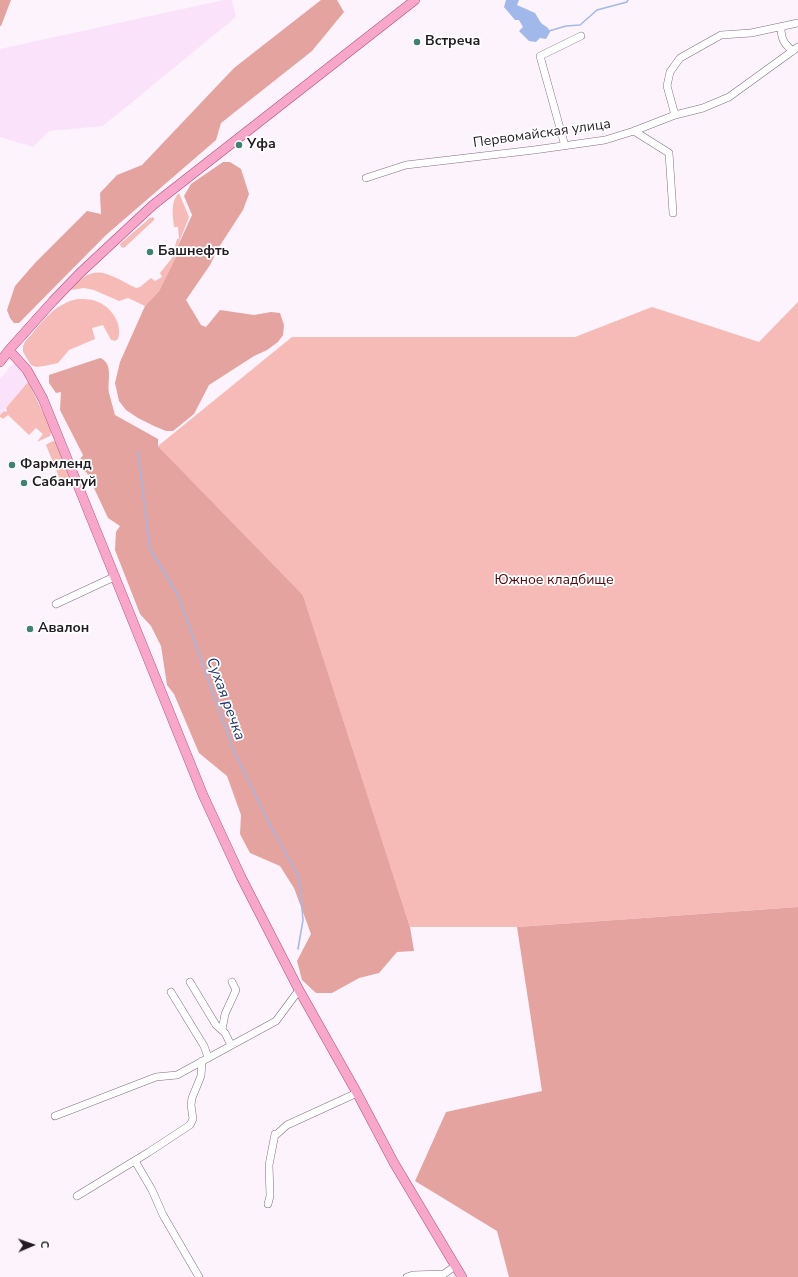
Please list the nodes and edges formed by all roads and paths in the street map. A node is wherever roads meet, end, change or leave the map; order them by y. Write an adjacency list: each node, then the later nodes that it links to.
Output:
1 (415, 0): 11 (main road)
2 (798, 23): 3 (street)
3 (780, 27): 5 (street); 6 (street)
4 (581, 36): 8 (street)
5 (796, 49): 6 (street, Первомайская улица)
6 (675, 115): 7 (street, Первомайская улица)
7 (634, 131): 8 (street, Первомайская улица); 10 (street)
8 (565, 146): 9 (street, Первомайская улица)
9 (366, 178)
10 (673, 213)
11 (4, 357): 12 (main road)
12 (114, 577): 13 (street); 16 (main road)
13 (56, 604)
14 (190, 982): 18 (street)
15 (232, 982): 18 (street)
16 (299, 990): 19 (street); 21 (main road)
17 (171, 992): 20 (street)
18 (222, 1030): 19 (street)
19 (231, 1045): 20 (street)
20 (205, 1059): 22 (street); 23 (street)
21 (357, 1093): 25 (street); 26 (main road)
22 (55, 1116)
23 (135, 1160): 24 (street); 27 (street)
24 (77, 1196)
25 (268, 1204)
26 (455, 1266): 28 (street); 29 (main road)
27 (199, 1277)
28 (407, 1277)
29 (462, 1277)

